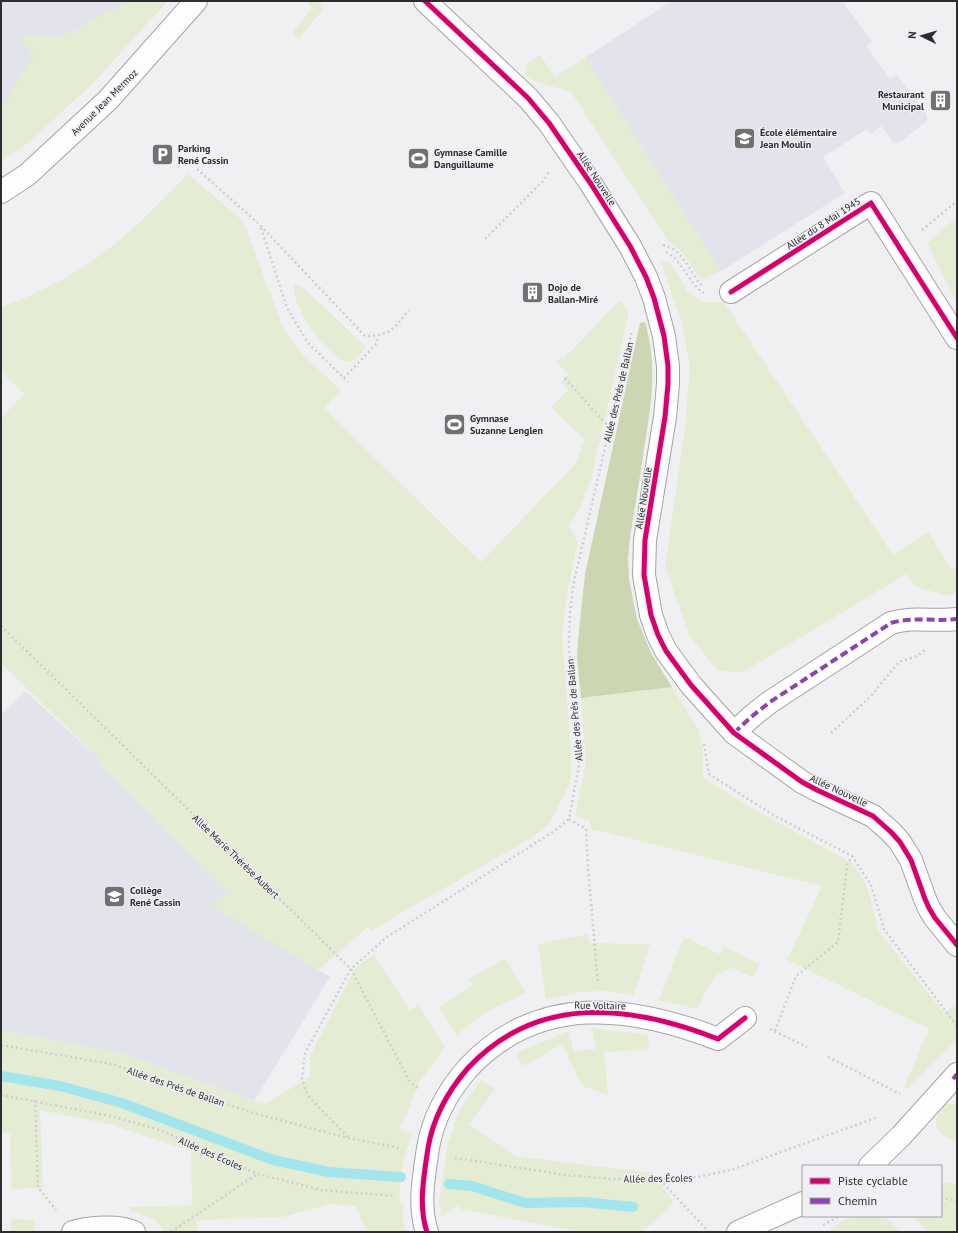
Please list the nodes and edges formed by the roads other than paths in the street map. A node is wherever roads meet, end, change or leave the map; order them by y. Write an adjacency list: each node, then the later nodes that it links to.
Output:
1 (196, 1): 3 (street, Avenue Jean Mermoz)
2 (425, 1): 7 (street, Allée Nouvelle)
3 (1, 192)
4 (731, 292): 5 (street, Allée du 8 Mai 1945)
5 (957, 338)
6 (957, 619): 7 (street)
7 (734, 733): 8 (street, Allée Nouvelle)
8 (957, 945)
9 (745, 1018): 15 (street, Rue Voltaire)
10 (957, 1074): 11 (street)
11 (871, 1165)
12 (802, 1203): 16 (street)
13 (73, 1232): 14 (street)
14 (134, 1232)
15 (427, 1232)
16 (738, 1232)

